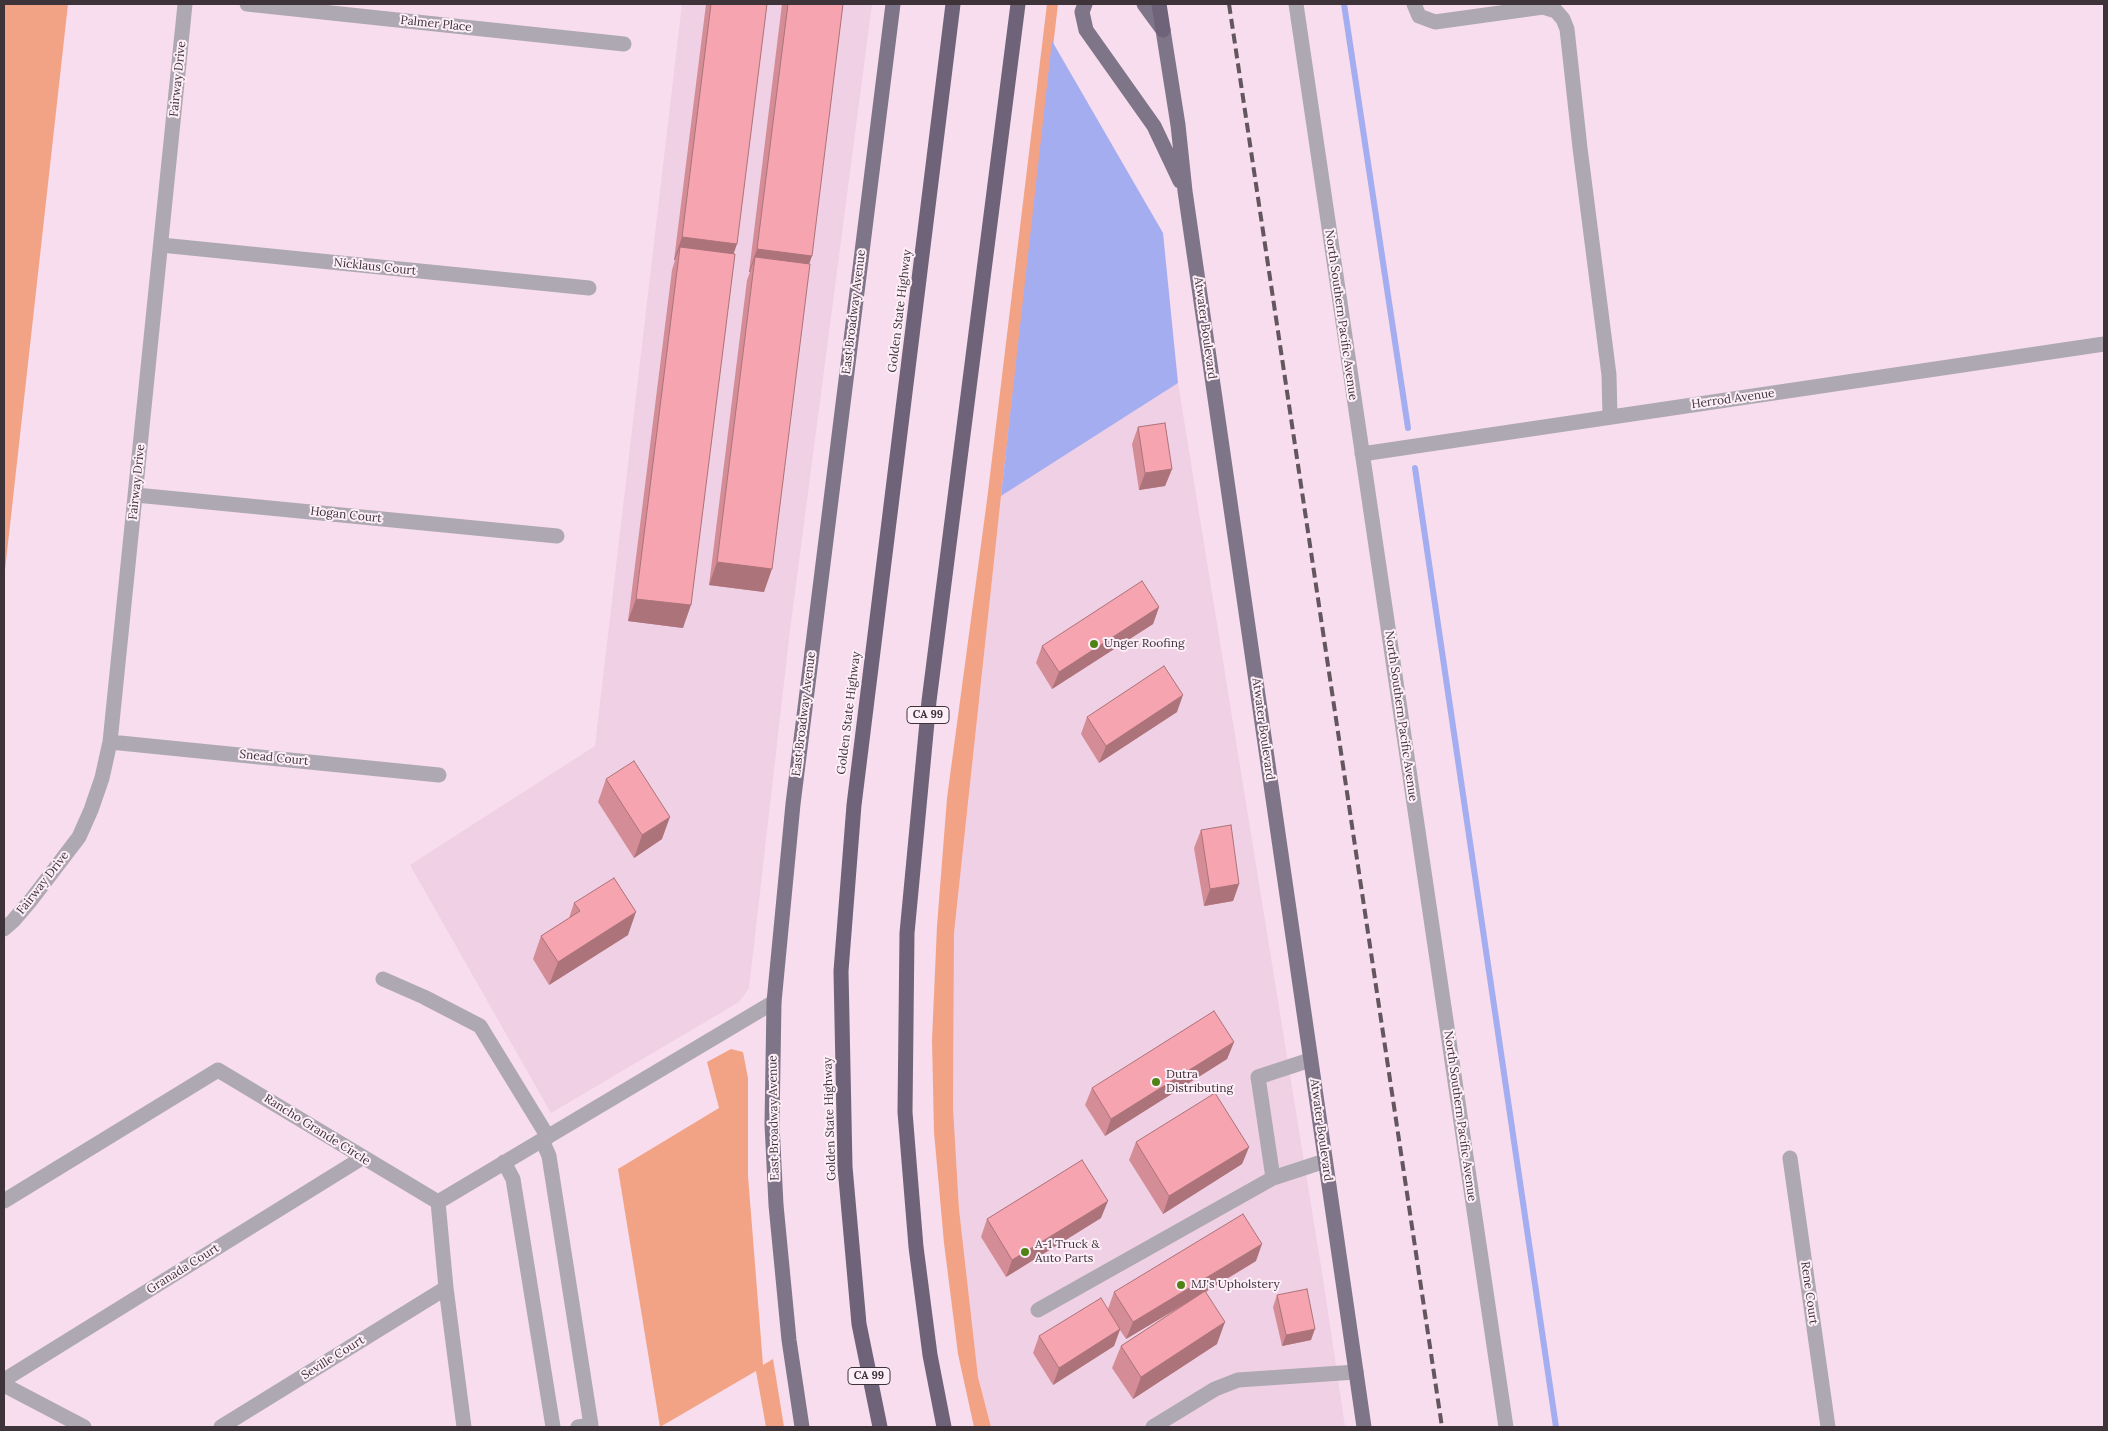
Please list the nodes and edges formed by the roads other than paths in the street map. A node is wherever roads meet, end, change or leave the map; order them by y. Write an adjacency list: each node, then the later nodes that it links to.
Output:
1 (185, 4): 14 (street, Fairway Drive)
2 (247, 4): 12 (street, Palmer Place)
3 (893, 4): 25 (main road, East Broadway Avenue)
4 (953, 4): 37 (highway, Golden State Highway / CA 99)
5 (1018, 4): 49 (highway, CA 99)
6 (1085, 4): 13 (main road)
7 (1144, 4): 11 (main road)
8 (1159, 4): 11 (highway)
9 (1296, 4): 18 (street, North Southern Pacific Avenue)
10 (1414, 4): 17 (street)
11 (1163, 30): 13 (main road, Atwater Boulevard)
12 (624, 44)
13 (1185, 191): 26 (main road, Atwater Boulevard)
14 (161, 245): 15 (street, Nicklaus Court); 19 (street, Fairway Drive)
15 (589, 288)
16 (2104, 344): 17 (street, Herrod Avenue)
17 (1610, 418): 18 (street, Herrod Avenue)
18 (1362, 454): 52 (street, North Southern Pacific Avenue)
19 (136, 495): 20 (street, Hogan Court); 21 (street, Fairway Drive)
20 (557, 536)
21 (110, 742): 22 (street, Snead Court); 23 (street, Fairway Drive)
22 (439, 775)
23 (4, 929)
24 (383, 979): 27 (street)
25 (774, 1002): 27 (street); 46 (main road, East Broadway Avenue)
26 (1310, 1060): 30 (main road, Atwater Boulevard); 32 (street)
27 (545, 1138): 31 (street); 45 (street)
28 (362, 1158): 33 (street, Rancho Grande Circle); 34 (street, Rancho Grande Circle); 39 (street, Granada Court)
29 (1790, 1158): 53 (street, Rene Court)
30 (1325, 1161): 32 (street); 38 (main road, Atwater Boulevard)
31 (504, 1162): 34 (street); 44 (street)
32 (1273, 1178): 36 (street)
33 (4, 1201)
34 (438, 1202): 35 (street)
35 (446, 1288): 42 (street, Seville Court); 43 (street)
36 (1038, 1310)
37 (859, 1324): 47 (highway); 48 (highway, Golden State Highway / CA 99)
38 (1356, 1372): 50 (street); 51 (main road, Atwater Boulevard)
39 (4, 1380)
40 (4, 1385): 41 (street)
41 (84, 1427)
42 (221, 1427)
43 (464, 1427)
44 (553, 1427)
45 (578, 1427)
46 (802, 1427)
47 (871, 1427)
48 (880, 1427)
49 (944, 1427)
50 (1153, 1427)
51 (1364, 1427)
52 (1506, 1427)
53 (1828, 1427)

